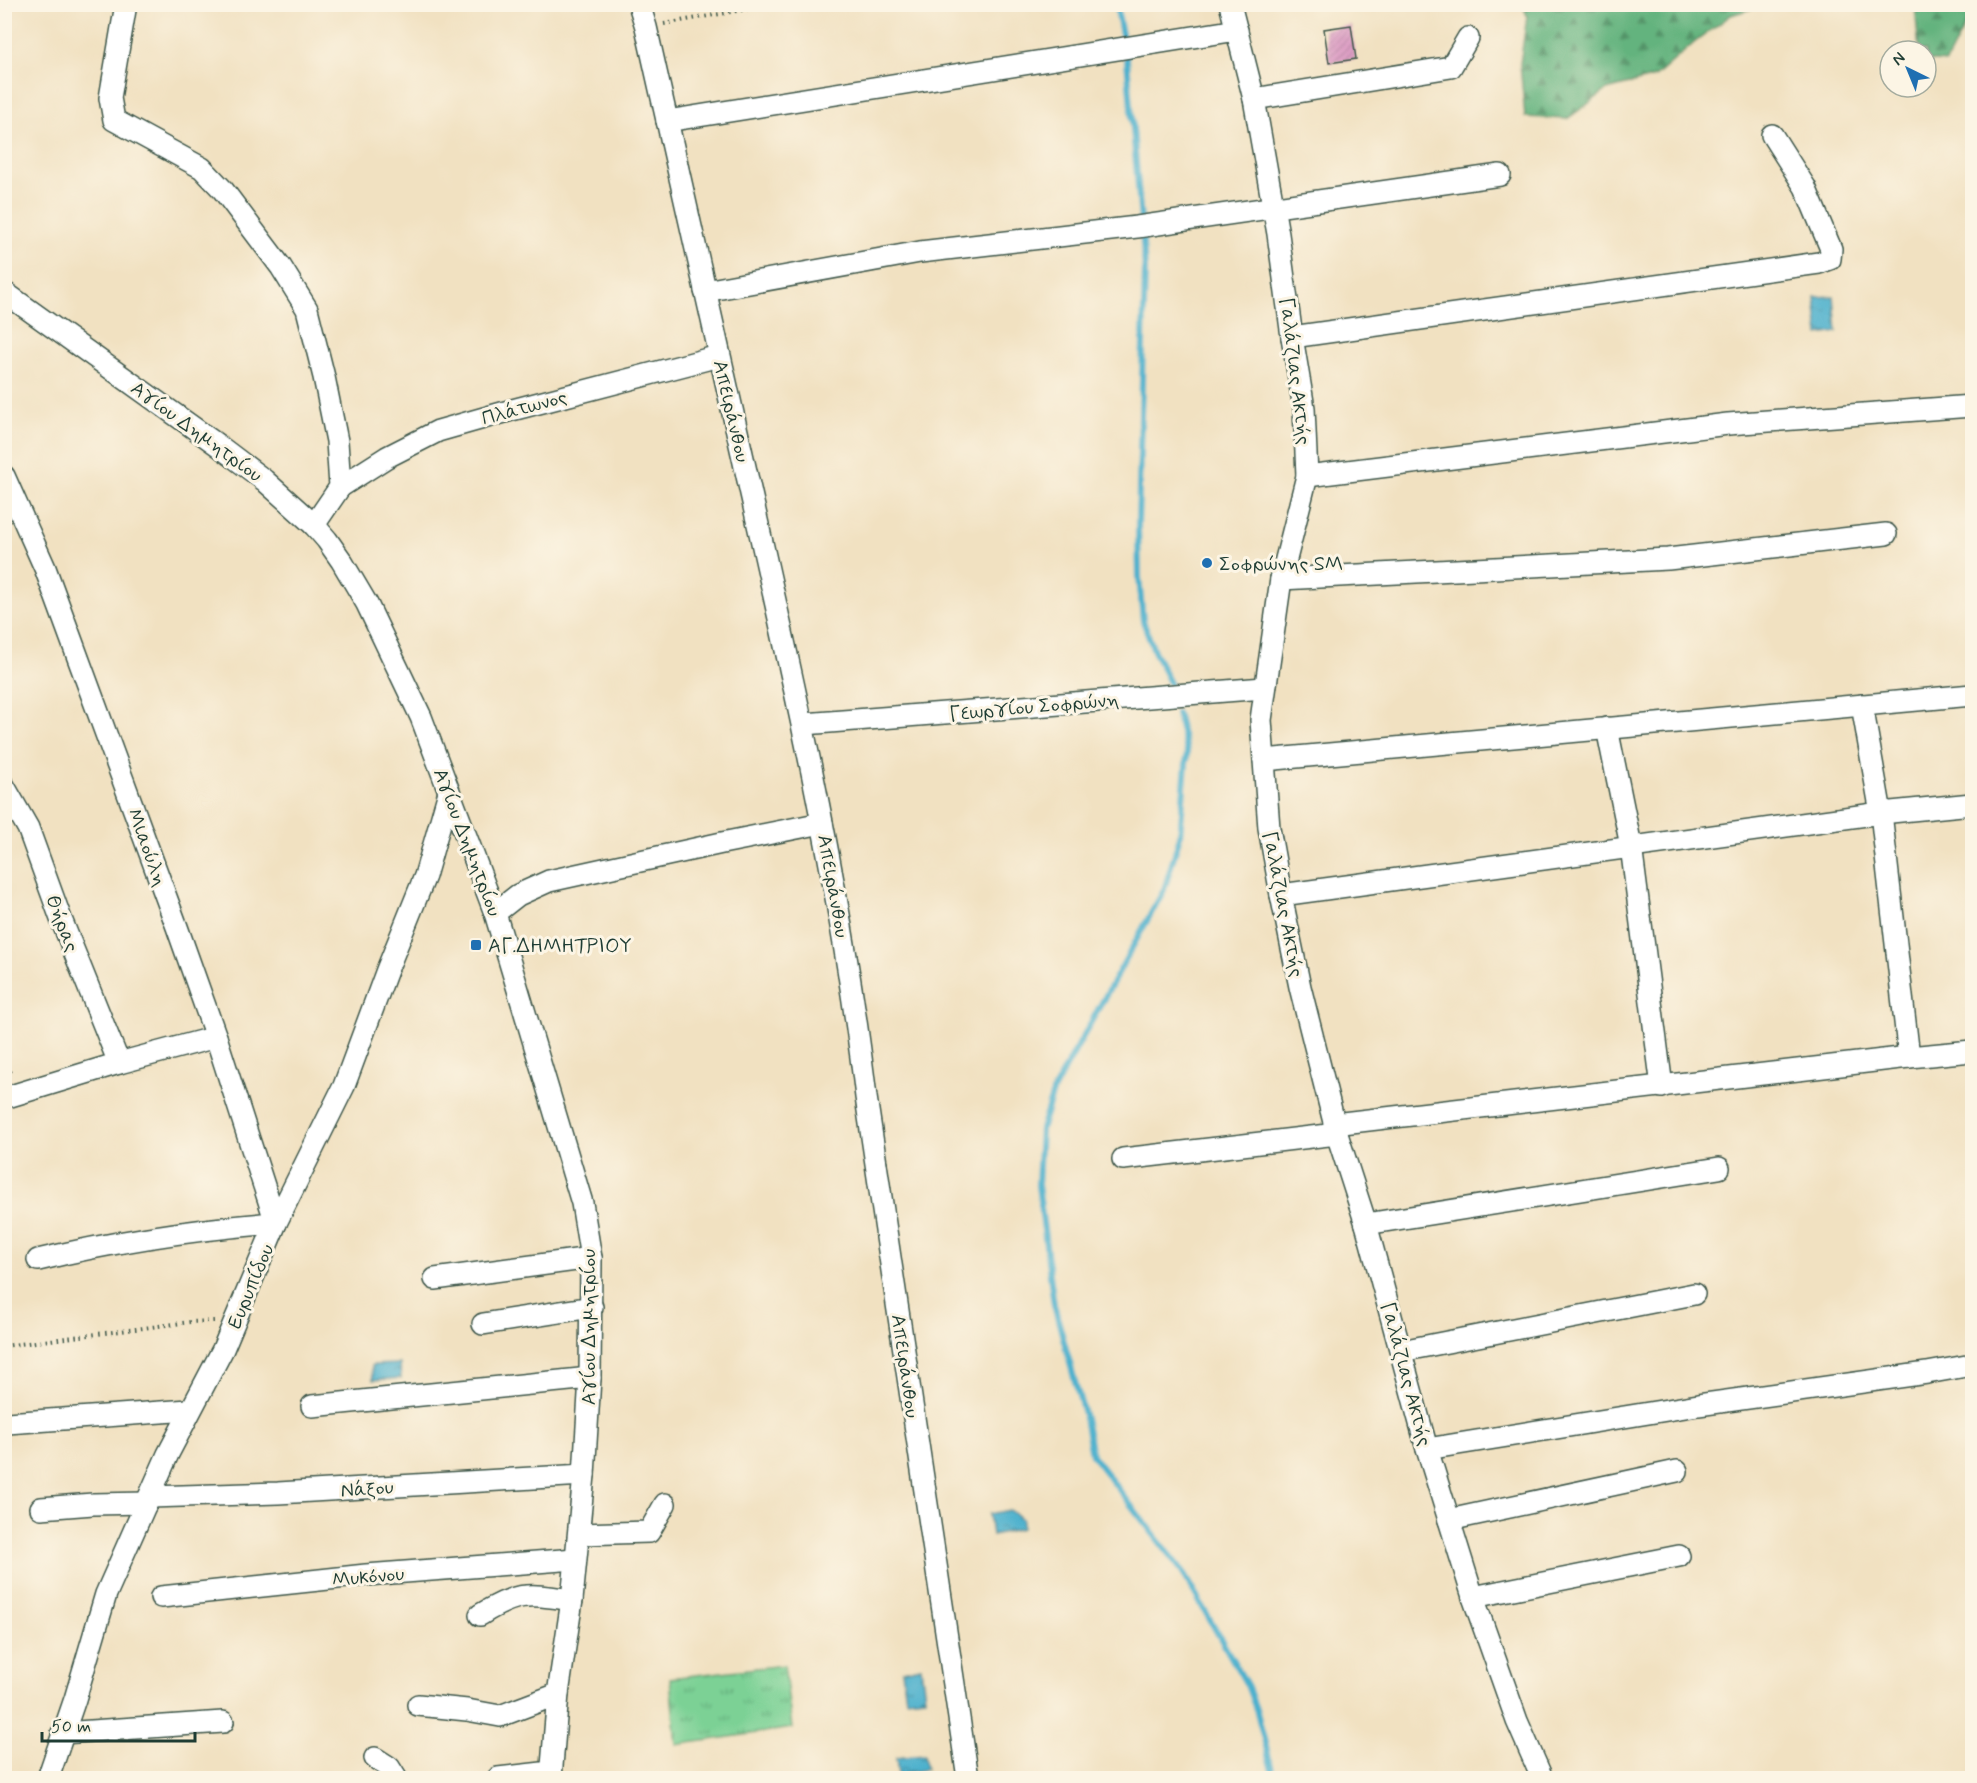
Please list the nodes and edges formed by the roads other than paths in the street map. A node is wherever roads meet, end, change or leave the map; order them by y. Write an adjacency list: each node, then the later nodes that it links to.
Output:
1 (126, 4): 18 (street)
2 (639, 4): 7 (street, Απειράνθου)
3 (1230, 4): 4 (street, Γαλάζιας Ακτής)
4 (1236, 30): 6 (street, Γαλάζιας Ακτής); 7 (street)
5 (1468, 38): 6 (street)
6 (1254, 99): 10 (street, Γαλάζιας Ακτής)
7 (667, 121): 11 (street, Απειράνθου)
8 (1772, 135): 13 (street)
9 (1500, 175): 10 (street)
10 (1274, 208): 11 (street); 13 (street, Γαλάζιας Ακτής)
11 (705, 291): 14 (street, Απειράνθου)
12 (4, 292): 19 (street, Αγίου Δημητρίου)
13 (1292, 337): 17 (street, Γαλάζιας Ακτής)
14 (719, 356): 18 (street, Πλάτωνος); 25 (street, Απειράνθου)
15 (1972, 406): 17 (street)
16 (4, 476): 36 (street, Μιαούλη)
17 (1307, 476): 21 (street, Γαλάζιας Ακτής)
18 (340, 487): 19 (street)
19 (314, 525): 29 (street, Αγίου Δημητρίου)
20 (1886, 534): 21 (street)
21 (1281, 579): 22 (street, Γαλάζιας Ακτής)
22 (1264, 688): 25 (street, Γεωργίου Σοφρώνη); 27 (street, Γαλάζιας Ακτής)
23 (1972, 695): 24 (street)
24 (1862, 705): 26 (street); 31 (street)
25 (804, 724): 32 (street, Απειράνθου)
26 (1606, 728): 27 (street); 33 (street)
27 (1264, 760): 34 (street, Γαλάζιας Ακτής)
28 (4, 786): 39 (street, Θήρας)
29 (449, 792): 35 (street, Αγίου Δημητρίου); 45 (street, Ευρυπίδου)
30 (1972, 804): 31 (street)
31 (1881, 813): 33 (street); 38 (street)
32 (822, 823): 35 (street); 82 (street, Απειράνθου)
33 (1631, 846): 34 (street); 40 (street)
34 (1281, 895): 42 (street, Γαλάζιας Ακτής)
35 (495, 913): 47 (street, Αγίου Δημητρίου)
36 (216, 1037): 39 (street); 45 (street, Μιαούλη)
37 (1972, 1051): 38 (street)
38 (1909, 1056): 40 (street)
39 (119, 1063): 41 (street)
40 (1662, 1087): 42 (street)
41 (4, 1098)
42 (1336, 1129): 43 (street); 46 (street, Γαλάζιας Ακτής)
43 (1123, 1159)
44 (1719, 1168): 46 (street)
45 (276, 1223): 48 (street); 57 (street, Ευρυπίδου)
46 (1366, 1224): 53 (street, Γαλάζιας Ακτής)
47 (591, 1258): 49 (street); 51 (street, Αγίου Δημητρίου)
48 (38, 1260)
49 (435, 1279)
50 (1694, 1294): 53 (street)
51 (592, 1307): 52 (street); 55 (street, Αγίου Δημητρίου)
52 (483, 1324)
53 (1401, 1351): 59 (street, Γαλάζιας Ακτής)
54 (1972, 1365): 59 (street)
55 (591, 1378): 56 (street); 61 (street, Αγίου Δημητρίου)
56 (312, 1406)
57 (189, 1410): 58 (street); 62 (street, Ευρυπίδου)
58 (7, 1423)
59 (1427, 1449): 65 (street, Γαλάζιας Ακτής)
60 (1677, 1472): 65 (street)
61 (584, 1475): 62 (street, Νάξου); 66 (street, Αγίου Δημητρίου)
62 (149, 1500): 64 (street, Νάξου); 76 (street, Ευρυπίδου)
63 (664, 1504): 66 (street)
64 (41, 1508)
65 (1449, 1520): 70 (street, Γαλάζιας Ακτής)
66 (579, 1534): 68 (street, Αγίου Δημητρίου)
67 (1679, 1556): 70 (street)
68 (575, 1559): 69 (street, Μυκόνου); 71 (street, Αγίου Δημητρίου)
69 (162, 1597)
70 (1473, 1597): 83 (street, Γαλάζιας Ακτής)
71 (572, 1600): 72 (street); 73 (street, Αγίου Δημητρίου)
72 (480, 1615)
73 (558, 1694): 74 (street); 78 (street, Αγίου Δημητρίου)
74 (418, 1705)
75 (223, 1722): 76 (street)
76 (62, 1734): 79 (street, Ευρυπίδου)
77 (375, 1758): 80 (street)
78 (551, 1776): 81 (street)
79 (48, 1779)
80 (396, 1779)
81 (498, 1779)
82 (968, 1779)
83 (1542, 1779)

